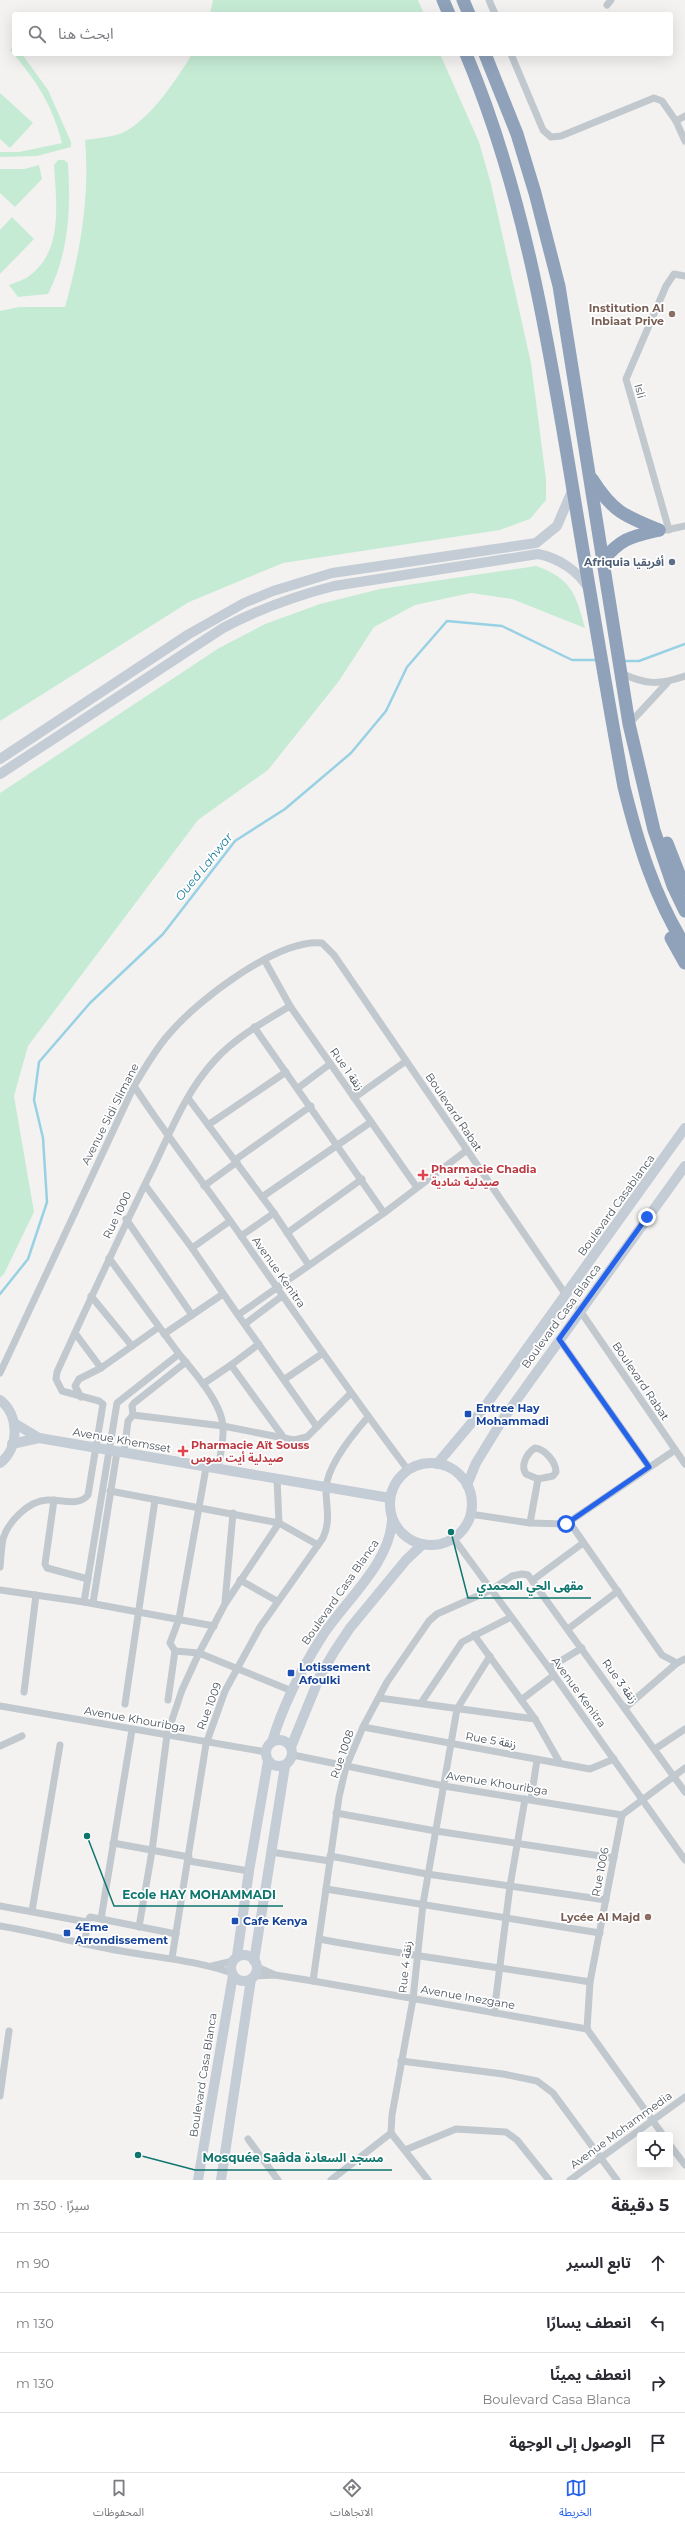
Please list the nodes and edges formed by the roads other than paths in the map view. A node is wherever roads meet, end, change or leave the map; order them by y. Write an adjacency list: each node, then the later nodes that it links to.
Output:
1 (443, 0): 4 (highway)
2 (463, 0): 5 (highway)
3 (489, 0): 6 (street)
4 (448, 12)
5 (468, 12)
6 (494, 12)
7 (467, 56): 15 (highway)
8 (486, 56): 14 (highway)
9 (512, 56): 11 (street)
10 (685, 116): 11 (street)
11 (676, 121): 12 (street)
12 (685, 141)
13 (685, 276): 17 (street, Isli)
14 (588, 474): 17 (highway); 18 (highway)
15 (573, 487): 19 (highway); 25 (main road)
16 (685, 526): 17 (street)
17 (664, 530): 18 (highway)
18 (602, 561): 20 (highway)
19 (591, 593): 23 (highway); 26 (main road)
20 (621, 669): 22 (street); 24 (highway)
21 (685, 676): 22 (street)
22 (667, 683): 24 (street)
23 (612, 723): 30 (highway); 32 (highway)
24 (629, 724): 27 (highway); 28 (highway)
25 (0, 759)
26 (0, 774)
27 (685, 889)
28 (685, 912)
29 (322, 943): 31 (street, Avenue Sidi Slimane); 35 (street, Boulevard Rabat)
30 (685, 946)
31 (265, 960): 33 (street, Rue 1 زنقة); 38 (street, Avenue Sidi Slimane)
32 (685, 963)
33 (290, 1006): 34 (street, Rue 1000); 36 (street, Rue 1 زنقة)
34 (254, 1028): 37 (street); 40 (street, Rue 1000)
35 (406, 1061): 41 (street); 48 (street, Boulevard Rabat)
36 (330, 1064): 39 (street); 41 (street, Rue 1 زنقة)
37 (286, 1072): 39 (street); 44 (street)
38 (134, 1086): 46 (street, Avenue Kenitra); 85 (street, Avenue Sidi Slimane)
39 (298, 1088): 42 (street)
40 (188, 1098): 44 (street); 46 (street, Rue 1000)
41 (354, 1098): 43 (street, Rue 1 زنقة)
42 (311, 1106): 47 (street); 49 (street)
43 (371, 1122): 47 (street); 54 (street, Rue 1 زنقة)
44 (208, 1125): 49 (street)
45 (685, 1128): 67 (main road, Boulevard Casablanca)
46 (168, 1138): 52 (street, Rue 1000); 53 (street, Avenue Kenitra)
47 (338, 1144): 51 (street); 55 (street)
48 (467, 1150): 54 (street); 67 (street, Boulevard Rabat)
49 (236, 1161): 53 (street); 55 (street)
50 (685, 1166): 70 (main road, Boulevard Casa Blanca)
51 (362, 1180): 57 (street); 60 (street)
52 (145, 1185): 58 (street, Rue 1000); 62 (street)
53 (204, 1186): 59 (street, Avenue Kenitra)
54 (416, 1186): 57 (street)
55 (262, 1197): 56 (street)
56 (274, 1213): 60 (street); 61 (street)
57 (384, 1213): 64 (street)
58 (126, 1219): 63 (street, Rue 1000); 71 (street)
59 (230, 1221): 61 (street, Avenue Kenitra); 62 (street)
60 (287, 1233): 64 (street)
61 (241, 1236): 65 (street, Avenue Kenitra)
62 (192, 1248): 66 (street)
63 (109, 1258): 68 (street, Rue 1000); 74 (street)
64 (308, 1264): 65 (street)
65 (276, 1288): 69 (street, Avenue Kenitra); 72 (street)
66 (223, 1294): 71 (street); 72 (street)
67 (566, 1295): 103 (main road, Boulevard Casa Blanca)
68 (91, 1296): 75 (street, Rue 1000); 79 (street)
69 (282, 1296): 73 (street); 81 (street, Avenue Kenitra)
70 (579, 1309): 77 (main road, Boulevard Casa Blanca); 100 (street, Boulevard Rabat)
71 (192, 1315): 76 (street)
72 (238, 1315): 73 (street)
73 (245, 1324): 78 (street)
74 (158, 1327): 76 (street); 79 (street)
75 (75, 1333): 84 (street); 89 (street, Rue 1000)
76 (164, 1334): 80 (street)
77 (559, 1339): 105 (street); 111 (main road, Boulevard Casa Blanca)
78 (259, 1344): 83 (street); 86 (street)
79 (132, 1346): 84 (street)
80 (179, 1354): 82 (street); 101 (street)
81 (323, 1354): 86 (street); 88 (street, Avenue Kenitra)
82 (186, 1362): 87 (street); 91 (street)
83 (231, 1365): 87 (street); 97 (street)
84 (101, 1368): 89 (street)
85 (0, 1372)
86 (285, 1379): 95 (street)
87 (203, 1384): 94 (street)
88 (350, 1394): 92 (street, Avenue Kenitra); 95 (street)
89 (81, 1397): 99 (street, Rue 1000)
90 (0, 1400): 93 (main road)
91 (132, 1415): 94 (street); 101 (street)
92 (368, 1417): 108 (street, Avenue Kenitra); 112 (street)
93 (14, 1423): 96 (main road, Avenue Khemsset); 98 (main road)
94 (224, 1426): 97 (street); 107 (street)
95 (317, 1427): 97 (street)
96 (39, 1438): 98 (main road, Avenue Khemsset); 99 (main road, Avenue Khemsset)
97 (284, 1438)
98 (12, 1444): 102 (main road)
99 (96, 1448): 101 (main road, Avenue Khemsset); 115 (street)
100 (675, 1450): 104 (street, Boulevard Rabat); 105 (street)
101 (117, 1452): 106 (main road, Avenue Khemsset); 113 (street); 129 (street)
102 (0, 1462)
103 (437, 1464): 108 (main road); 111 (main road)
104 (685, 1464)
105 (649, 1467): 123 (street)
106 (206, 1468): 107 (main road, Avenue Khemsset); 117 (street)
107 (218, 1469): 109 (main road, Avenue Khemsset)
108 (408, 1470): 114 (main road)
109 (277, 1479): 112 (main road, Avenue Khemsset); 121 (street)
110 (538, 1479): 110 (street); 122 (street)
111 (467, 1485): 119 (main road)
112 (326, 1487): 114 (main road, Avenue Khemsset); 127 (street, Rue 1009)
113 (110, 1491): 116 (street); 138 (street)
114 (390, 1498): 120 (main road)
115 (54, 1500): 128 (street); 129 (street)
116 (154, 1500): 117 (street); 140 (street)
117 (199, 1507): 118 (street); 142 (street)
118 (234, 1513): 121 (street); 139 (street)
119 (470, 1514): 122 (street); 124 (main road)
120 (392, 1519): 126 (main road); 155 (main road, Boulevard Casa Blanca)
121 (279, 1523): 127 (street); 130 (street)
122 (530, 1523): 123 (street)
123 (570, 1523): 125 (street)
124 (454, 1539): 126 (main road); 133 (street, Avenue Kenitra)
125 (583, 1543): 131 (street); 134 (street)
126 (423, 1544): 177 (main road)
127 (318, 1545): 136 (street, Rue 1009)
128 (0, 1567)
129 (88, 1579): 137 (street)
130 (240, 1580): 136 (street); 139 (street)
131 (534, 1582): 133 (street, Rue 1008); 144 (street, Rue 3 زنقة)
132 (0, 1590): 135 (street)
133 (491, 1590): 141 (street, Avenue Kenitra); 157 (street, Rue 1008)
134 (618, 1591): 144 (street); 151 (street)
135 (36, 1594): 137 (street); 156 (street)
136 (277, 1601): 152 (street, Rue 1009)
137 (84, 1602): 138 (street)
138 (93, 1603): 140 (street)
139 (225, 1604): 143 (street)
140 (139, 1612): 142 (street); 161 (street)
141 (511, 1617): 145 (street); 153 (street, Avenue Kenitra)
142 (179, 1619): 143 (street); 147 (street)
143 (214, 1626): 148 (street)
144 (568, 1629): 146 (street, Rue 3 زنقة)
145 (474, 1636): 149 (street); 160 (street)
146 (582, 1648): 153 (street); 163 (street, Rue 3 زنقة)
147 (175, 1650): 148 (street); 158 (street)
148 (199, 1654): 152 (street); 170 (street)
149 (490, 1656): 159 (street); 164 (street, Rue 4 زنقة)
150 (685, 1658): 151 (street)
151 (677, 1663): 163 (street)
152 (238, 1668): 155 (street); 172 (street, Rue 1009)
153 (549, 1668): 154 (street, Avenue Kenitra)
154 (554, 1675): 159 (street); 179 (street, Avenue Kenitra)
155 (292, 1691): 171 (main road, Boulevard Casa Blanca)
156 (24, 1692)
157 (378, 1698): 160 (street); 166 (street, Rue 1008)
158 (168, 1700)
159 (521, 1700): 165 (street)
160 (421, 1703): 164 (street)
161 (125, 1704)
162 (0, 1706): 168 (street, Avenue Khouribga)
163 (625, 1708): 176 (street, Rue 3 زنقة)
164 (458, 1709): 165 (street); 173 (street, Rue 4 زنقة)
165 (534, 1719): 181 (street)
166 (363, 1726): 173 (street, Rue 5 زنقة); 183 (street, Rue 1008)
167 (685, 1729): 176 (street)
168 (132, 1730): 170 (street, Avenue Khouribga); 193 (street)
169 (22, 1736): 175 (street)
170 (167, 1736): 172 (street, Avenue Khouribga); 195 (street)
171 (272, 1742): 177 (main road); 178 (main road)
172 (206, 1744): 178 (street, Avenue Khouribga); 199 (street, Rue 1009)
173 (451, 1744): 180 (street, Rue 5 زنقة); 186 (street, Rue 4 زنقة)
174 (60, 1745): 208 (street)
175 (0, 1746)
176 (656, 1749): 185 (street, Rue 3 زنقة)
177 (292, 1751): 182 (main road); 183 (street, Avenue Khouribga)
178 (267, 1756): 182 (main road); 201 (main road)
179 (614, 1759): 181 (street, Rue 5 زنقة); 189 (street, Avenue Kenitra)
180 (536, 1760): 181 (street, Rue 5 زنقة); 188 (street)
181 (560, 1763)
182 (285, 1766): 196 (main road)
183 (346, 1767): 186 (street, Avenue Khouribga); 190 (street, Rue 1008)
184 (685, 1768): 185 (street)
185 (674, 1777): 187 (street, Rue 3 زنقة); 189 (street)
186 (444, 1786): 188 (street, Avenue Khouribga); 192 (street, Rue 4 زنقة)
187 (685, 1792)
188 (528, 1799): 191 (street, Avenue Khouribga); 194 (street)
189 (642, 1800): 191 (street); 200 (street, Avenue Kenitra)
190 (336, 1813): 192 (street); 197 (street, Rue 1008)
191 (622, 1815): 198 (street, Rue 1006)
192 (436, 1831): 194 (street); 202 (street, Rue 4 زنقة)
193 (113, 1843): 195 (street); 210 (street)
194 (517, 1843): 198 (street); 203 (street)
195 (152, 1851): 199 (street); 213 (street)
196 (271, 1852): 197 (street); 223 (main road)
197 (330, 1858): 202 (street); 204 (street, Rue 1008)
198 (614, 1858): 205 (street, Rue 1006)
199 (189, 1859): 201 (street); 215 (street, Rue 1009)
200 (685, 1860)
201 (249, 1871): 220 (main road)
202 (428, 1874): 203 (street); 206 (street, Rue 4 زنقة)
203 (510, 1886): 205 (street); 209 (street)
204 (326, 1889): 206 (street); 216 (street, Rue 1008)
205 (606, 1900): 214 (street, Rue 1006)
206 (422, 1904): 209 (street); 218 (street, Rue 4 زنقة)
207 (0, 1906): 208 (street)
208 (32, 1912): 211 (street)
209 (506, 1917): 214 (street); 222 (street)
210 (101, 1919): 211 (street); 213 (street)
211 (87, 1922): 217 (street)
212 (0, 1926): 217 (street)
213 (139, 1927): 215 (street)
214 (600, 1933): 226 (street, Rue 1006)
215 (176, 1934): 219 (street, Rue 1009)
216 (319, 1939): 218 (street); 225 (street, Rue 1008)
217 (85, 1944): 219 (street)
218 (417, 1957): 222 (street); 227 (street, Rue 4 زنقة)
219 (172, 1958): 221 (street)
220 (235, 1959): 221 (street); 223 (main road); 224 (main road, Boulevard Casa Blanca)
221 (212, 1966): 224 (street)
222 (500, 1967): 226 (street); 228 (street)
223 (254, 1971): 224 (main road); 225 (street, Avenue Inezgane); 244 (main road)
224 (232, 1974): 243 (main road, Boulevard Casa Blanca)
225 (313, 1980): 227 (street, Avenue Inezgane)
226 (590, 1982): 229 (street, Rue 1006)
227 (413, 1999): 228 (street, Avenue Inezgane); 231 (street, Rue 4 زنقة)
228 (494, 2013): 229 (street, Avenue Inezgane)
229 (586, 2029): 234 (street)
230 (10, 2031): 232 (street)
231 (401, 2061): 236 (street, Rue 4 زنقة); 241 (street)
232 (0, 2096)
233 (685, 2097): 234 (street, Avenue Mohammedia)
234 (652, 2121): 235 (street); 241 (street, Avenue Mohammedia)
235 (661, 2132)
236 (391, 2133): 239 (street); 246 (street)
237 (248, 2139): 245 (street)
238 (673, 2148): 240 (street)
239 (405, 2150): 247 (street); 248 (street)
240 (683, 2157): 242 (street)
241 (601, 2158): 249 (street, Avenue Mohammedia); 250 (street)
242 (685, 2165)
243 (198, 2180)
244 (222, 2180)
245 (278, 2180)
246 (331, 2180)
247 (428, 2180)
248 (549, 2180)
249 (570, 2180)
250 (617, 2180)

